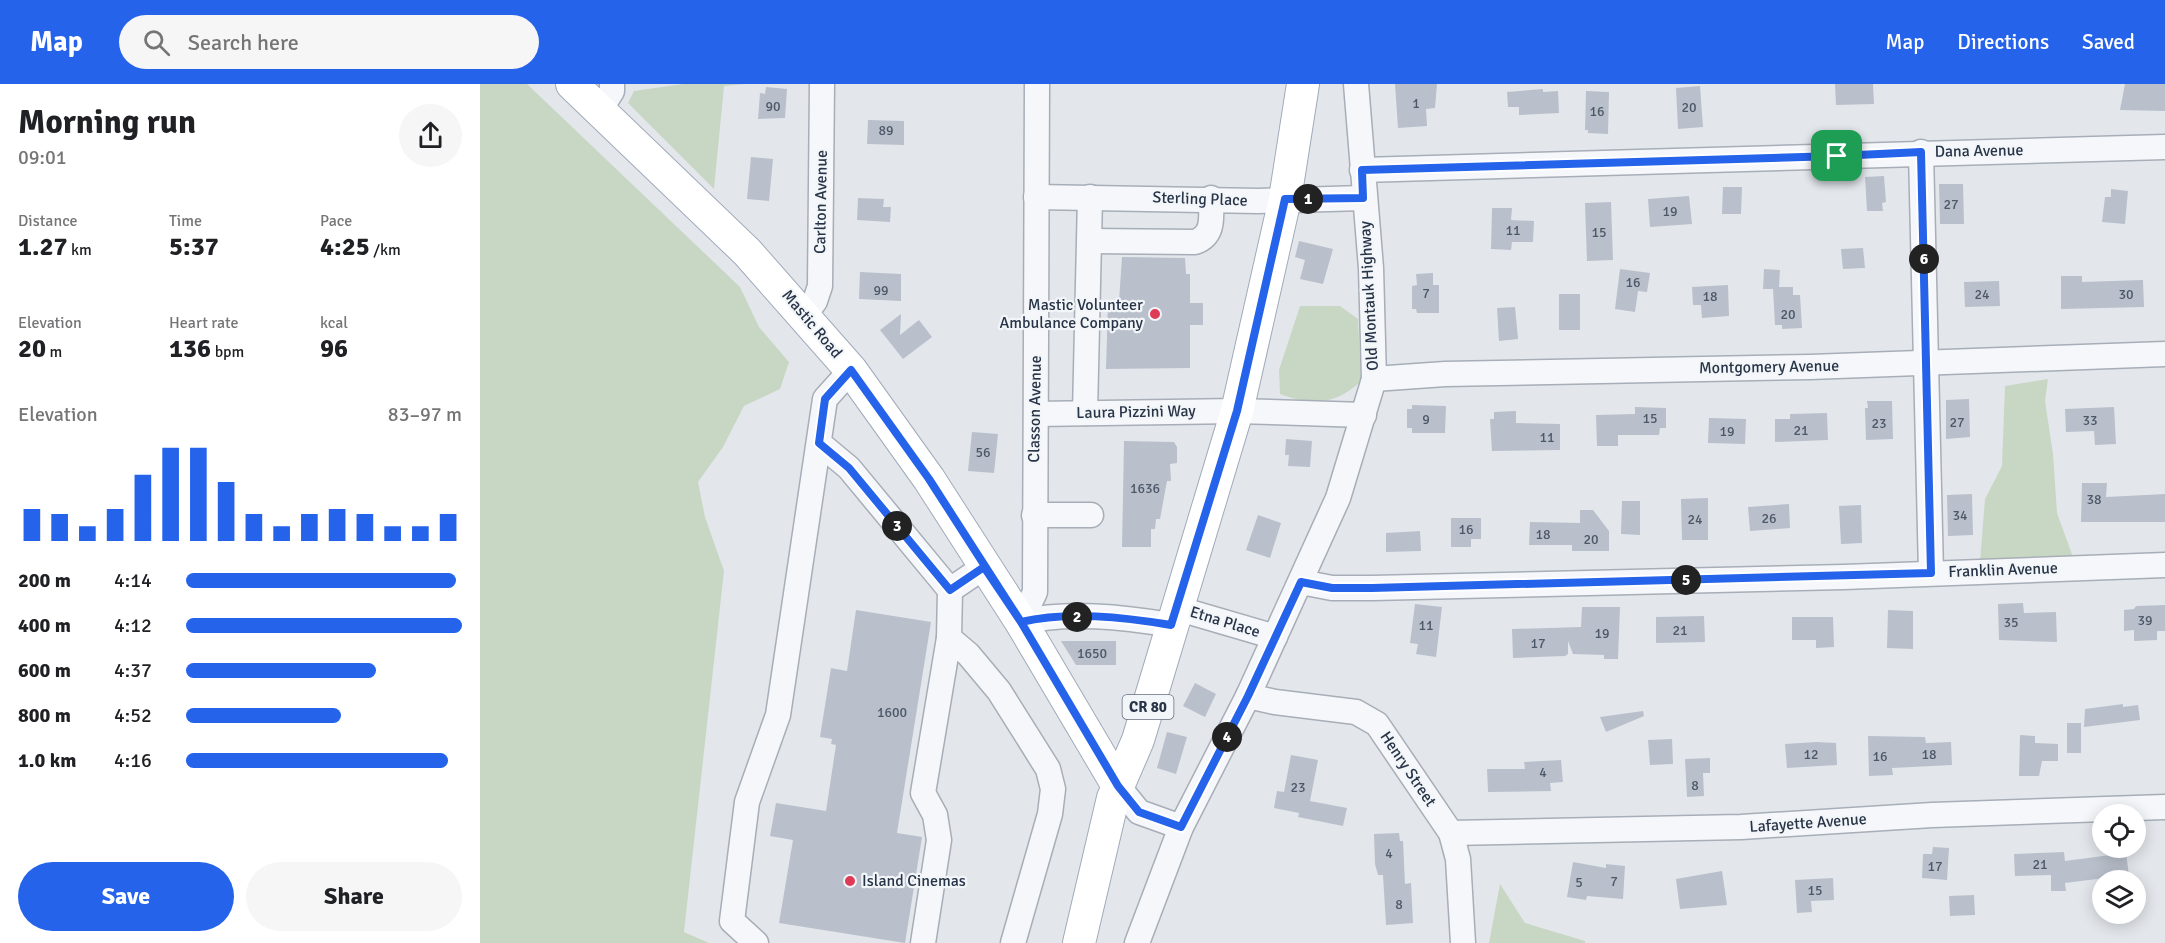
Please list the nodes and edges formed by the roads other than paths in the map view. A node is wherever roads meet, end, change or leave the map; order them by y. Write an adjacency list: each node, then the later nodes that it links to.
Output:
1 (572, 84): 6 (main road, Mastic Road)
2 (822, 84): 16 (street, Carlton Avenue)
3 (1037, 84): 10 (street, Classon Avenue)
4 (1303, 84): 14 (main road, CR 80)
5 (1356, 84): 9 (street, Old Montauk Highway)
6 (606, 97): 16 (main road, Mastic Road)
7 (2165, 147): 8 (street, Dana Avenue)
8 (1921, 152): 9 (street, Dana Avenue); 18 (street)
9 (1362, 170): 13 (street, Old Montauk Highway)
10 (1036, 197): 11 (street, Sterling Place); 23 (street, Classon Avenue)
11 (1090, 197): 12 (street, Sterling Place); 15 (street)
12 (1211, 198): 14 (street, Sterling Place); 15 (street)
13 (1363, 198): 14 (street, Sterling Place); 20 (street, Old Montauk Highway)
14 (1285, 199): 21 (main road, CR 80)
15 (1090, 241): 22 (street)
16 (805, 315): 19 (main road, Mastic Road)
17 (2165, 354): 18 (street, Montgomery Avenue)
18 (1928, 363): 20 (street, Montgomery Avenue); 30 (street)
19 (851, 370): 25 (street); 29 (main road, Mastic Road)
20 (1374, 379): 24 (street, Old Montauk Highway)
21 (1237, 411): 22 (street, Laura Pizzini Way); 24 (street); 33 (main road, CR 80)
22 (1085, 413): 23 (street, Laura Pizzini Way)
23 (1035, 414): 26 (street, Classon Avenue)
24 (1364, 415): 31 (street, Old Montauk Highway)
25 (819, 443): 32 (street); 42 (street)
26 (1034, 515): 27 (street); 34 (street, Classon Avenue)
27 (1091, 515)
28 (2165, 565): 30 (street, Franklin Avenue)
29 (984, 567): 32 (street); 34 (main road, Mastic Road)
30 (1931, 573): 31 (street, Franklin Avenue)
31 (1301, 582): 35 (street, Old Montauk Highway)
32 (950, 590): 36 (street)
33 (1173, 616): 34 (street, Etna Place); 35 (street, Etna Place); 38 (main road, CR 80)
34 (1021, 622): 38 (main road, Mastic Road)
35 (1275, 637): 37 (street, Old Montauk Highway)
36 (949, 638): 43 (street); 44 (street)
37 (1248, 696): 40 (street, Old Montauk Highway); 41 (street, Henry Street)
38 (1118, 786): 40 (street); 45 (main road, CR 80)
39 (2165, 807): 41 (street, Lafayette Avenue)
40 (1181, 827): 46 (street, Old Montauk Highway)
41 (1451, 833): 47 (street, Henry Street)
42 (756, 943)
43 (923, 943)
44 (1013, 943)
45 (1079, 943)
46 (1137, 943)
47 (1463, 943)

